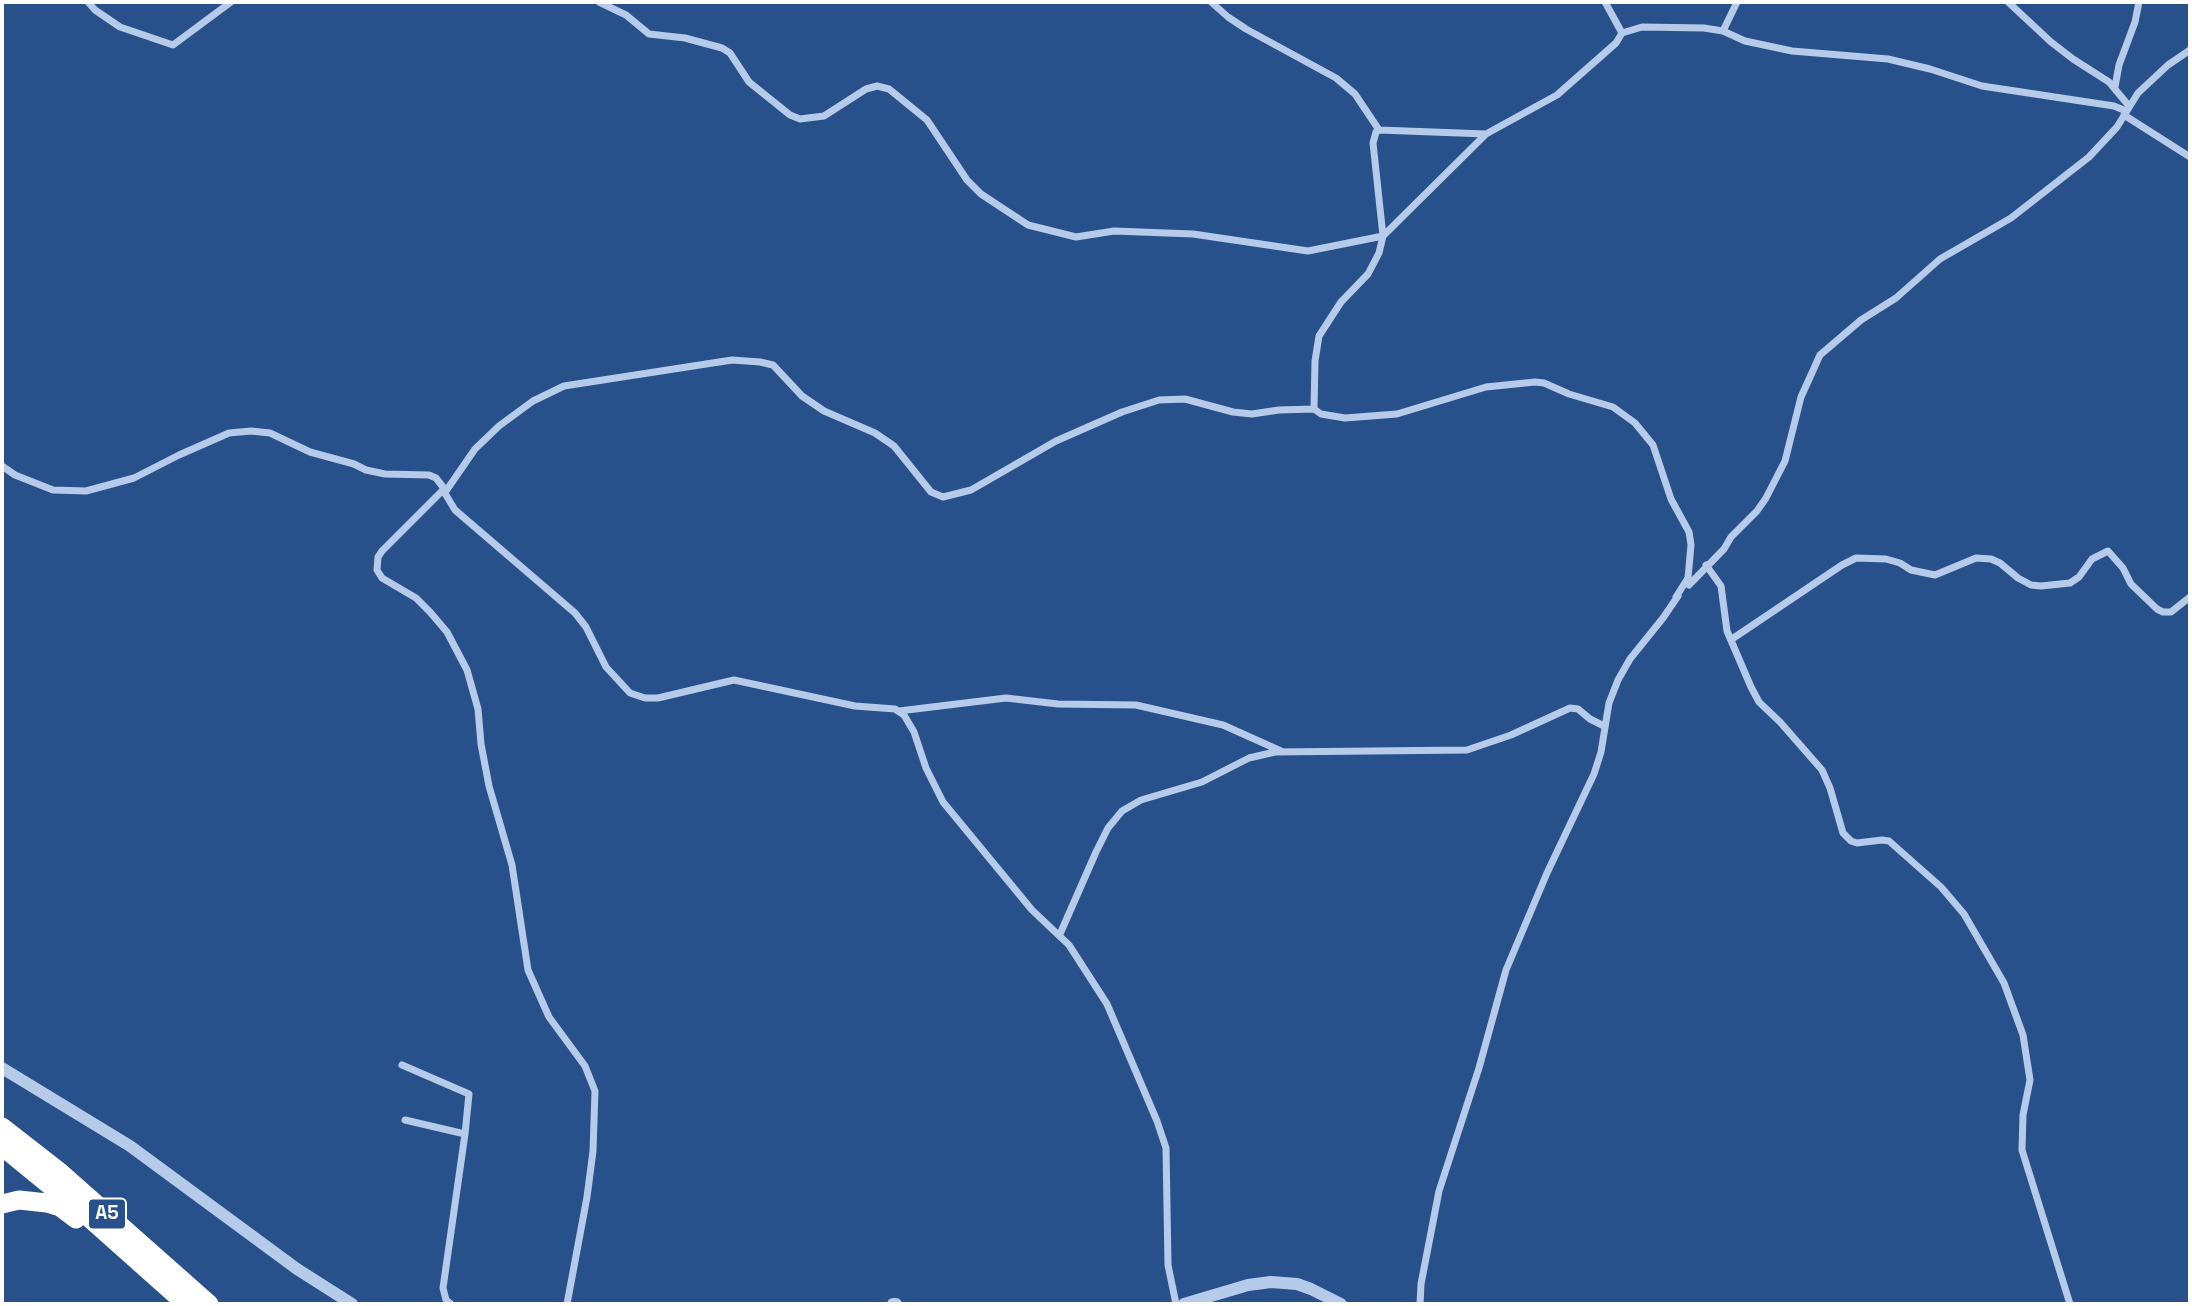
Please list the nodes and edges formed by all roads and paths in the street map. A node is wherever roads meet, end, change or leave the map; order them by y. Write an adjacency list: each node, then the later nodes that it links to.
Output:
1 (88, 2): 2 (street)
2 (231, 2)
3 (599, 2): 17 (street)
4 (1211, 2): 14 (street)
5 (1605, 2): 10 (street)
6 (1737, 2): 9 (street)
7 (2008, 2): 12 (street)
8 (2139, 2): 12 (street)
9 (1723, 31): 10 (street); 13 (street)
10 (1622, 33): 15 (street)
11 (2190, 50): 13 (street)
12 (2115, 88): 13 (street)
13 (2126, 111): 16 (street); 21 (street)
14 (1379, 130): 15 (street); 17 (street)
15 (1486, 134): 17 (street)
16 (2190, 157)
17 (1384, 236): 18 (street)
18 (1314, 409): 20 (street); 22 (street)
19 (2, 466): 20 (street)
20 (443, 490): 25 (street); 41 (street)
21 (1706, 565): 22 (street); 24 (street)
22 (1676, 597): 26 (street)
23 (2190, 597): 24 (street)
24 (1732, 639): 46 (street)
25 (899, 711): 27 (street); 28 (street)
26 (1604, 726): 27 (street); 45 (street)
27 (1283, 752): 28 (street)
28 (1060, 934): 42 (street)
29 (402, 1065): 33 (street)
30 (2, 1068): 39 (street)
31 (405, 1120): 33 (street)
32 (2, 1128): 37 (highway, A5)
33 (465, 1134): 40 (street)
34 (2, 1146): 36 (highway, A5)
35 (2, 1204): 36 (highway)
36 (133, 1256): 37 (highway, A5)
37 (197, 1300): 38 (highway)
38 (217, 1304)
39 (352, 1304)
40 (451, 1304)
41 (567, 1304)
42 (1176, 1304)
43 (1184, 1304): 44 (street)
44 (1341, 1304)
45 (1420, 1304)
46 (2070, 1304)

